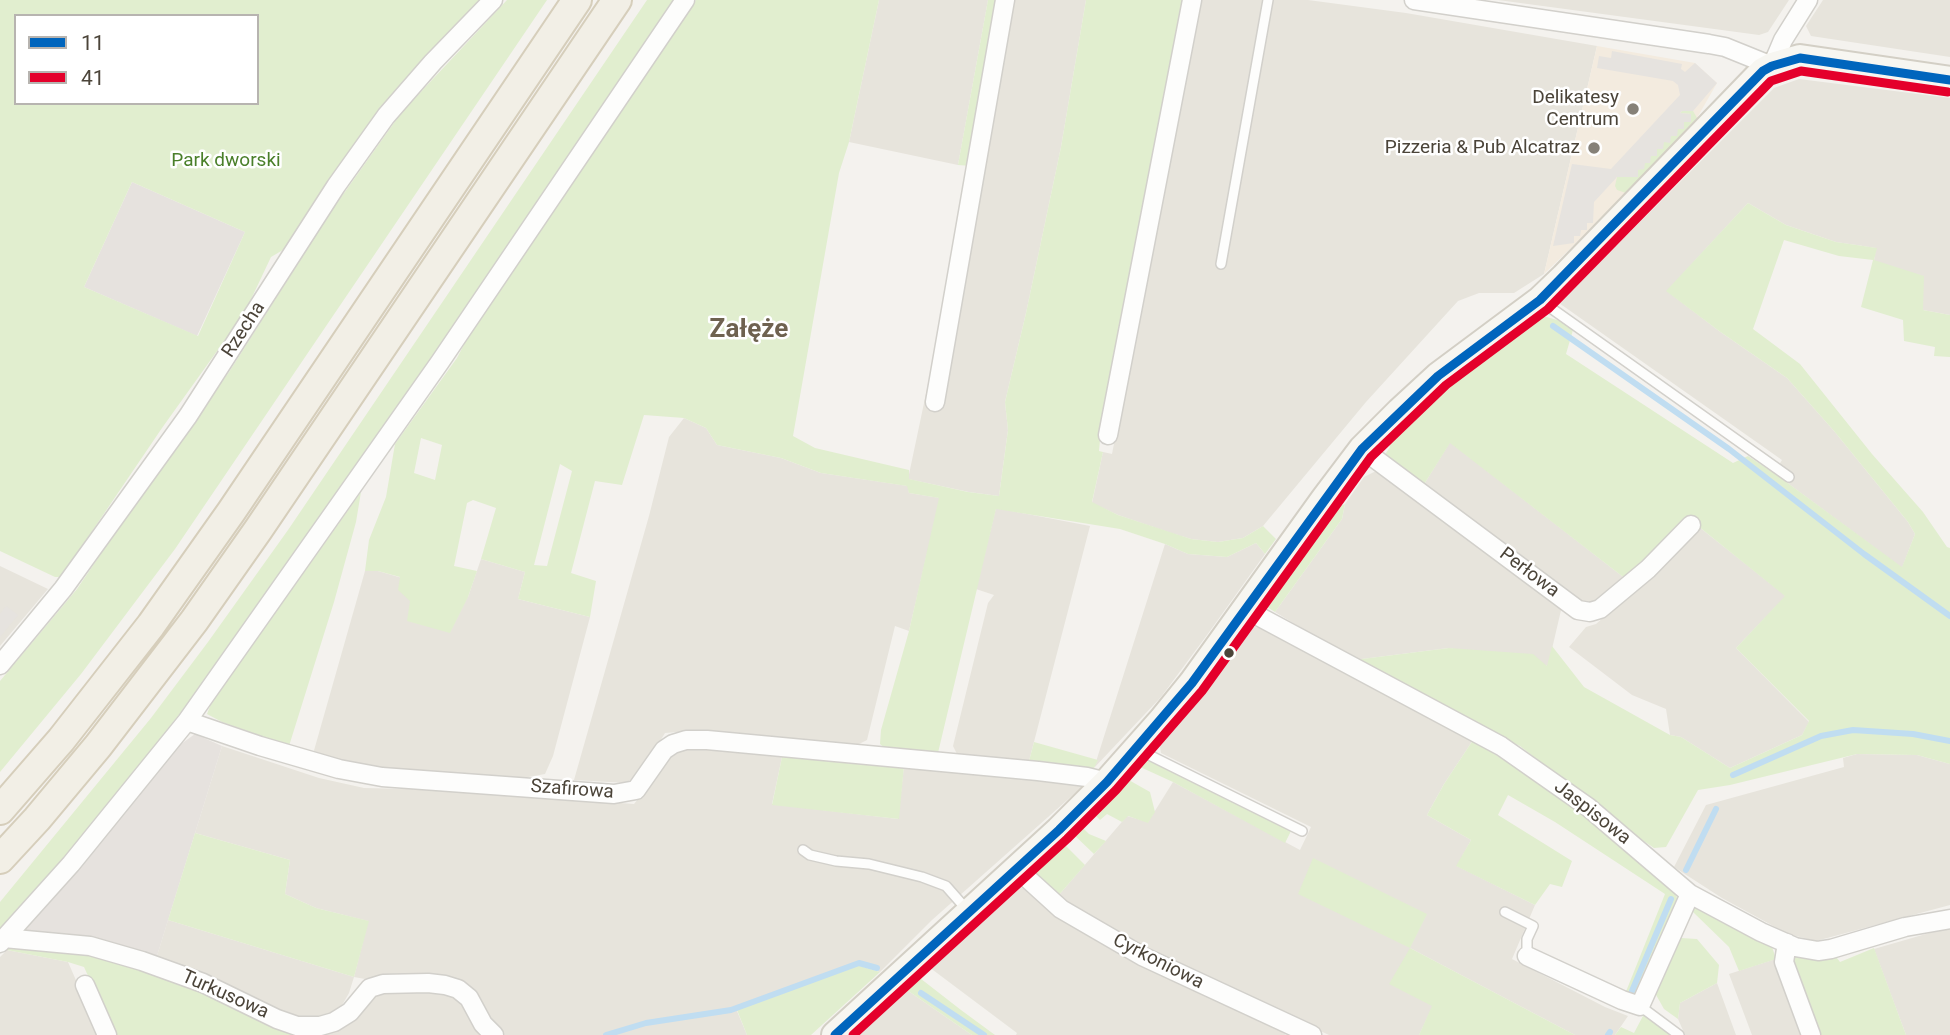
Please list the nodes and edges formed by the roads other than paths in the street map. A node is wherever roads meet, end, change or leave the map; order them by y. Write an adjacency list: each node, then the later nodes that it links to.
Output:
1 (493, 0): 20 (street, Rzecha)
2 (577, 0): 24 (main road)
3 (617, 0): 27 (main road)
4 (685, 0): 21 (street)
5 (1005, 0): 14 (street)
6 (1192, 0): 15 (street)
7 (1268, 0): 12 (lane)
8 (1808, 0): 10 (street)
9 (1422, 1): 10 (street)
10 (1772, 66): 11 (street); 13 (street)
11 (1950, 80)
12 (1221, 264)
13 (1540, 300): 16 (street); 17 (lane)
14 (935, 402)
15 (1108, 435)
16 (1362, 449): 18 (street, Perłowa); 19 (street)
17 (1789, 477)
18 (1691, 525)
19 (1245, 610): 22 (street); 29 (street, Jaspisowa)
20 (0, 665)
21 (187, 721): 23 (street, Szafirowa); 33 (street)
22 (1137, 749): 23 (street); 25 (lane)
23 (1107, 782): 28 (street)
24 (0, 810)
25 (1302, 831)
26 (803, 850): 30 (lane)
27 (0, 859)
28 (1017, 869): 30 (street); 41 (street, Cyrkoniowa)
29 (1690, 894): 34 (street, Jaspisowa); 37 (street)
30 (969, 912): 40 (street)
31 (1505, 912): 35 (lane)
32 (1950, 919): 34 (street, Jaspisowa)
33 (2, 940): 39 (street, Turkusowa)
34 (1787, 943): 43 (street)
35 (1527, 956): 37 (street)
36 (85, 985): 38 (street)
37 (1640, 1006): 42 (lane)
38 (107, 1035)
39 (494, 1035)
40 (835, 1035)
41 (1312, 1035)
42 (1679, 1035)
43 (1811, 1035)

